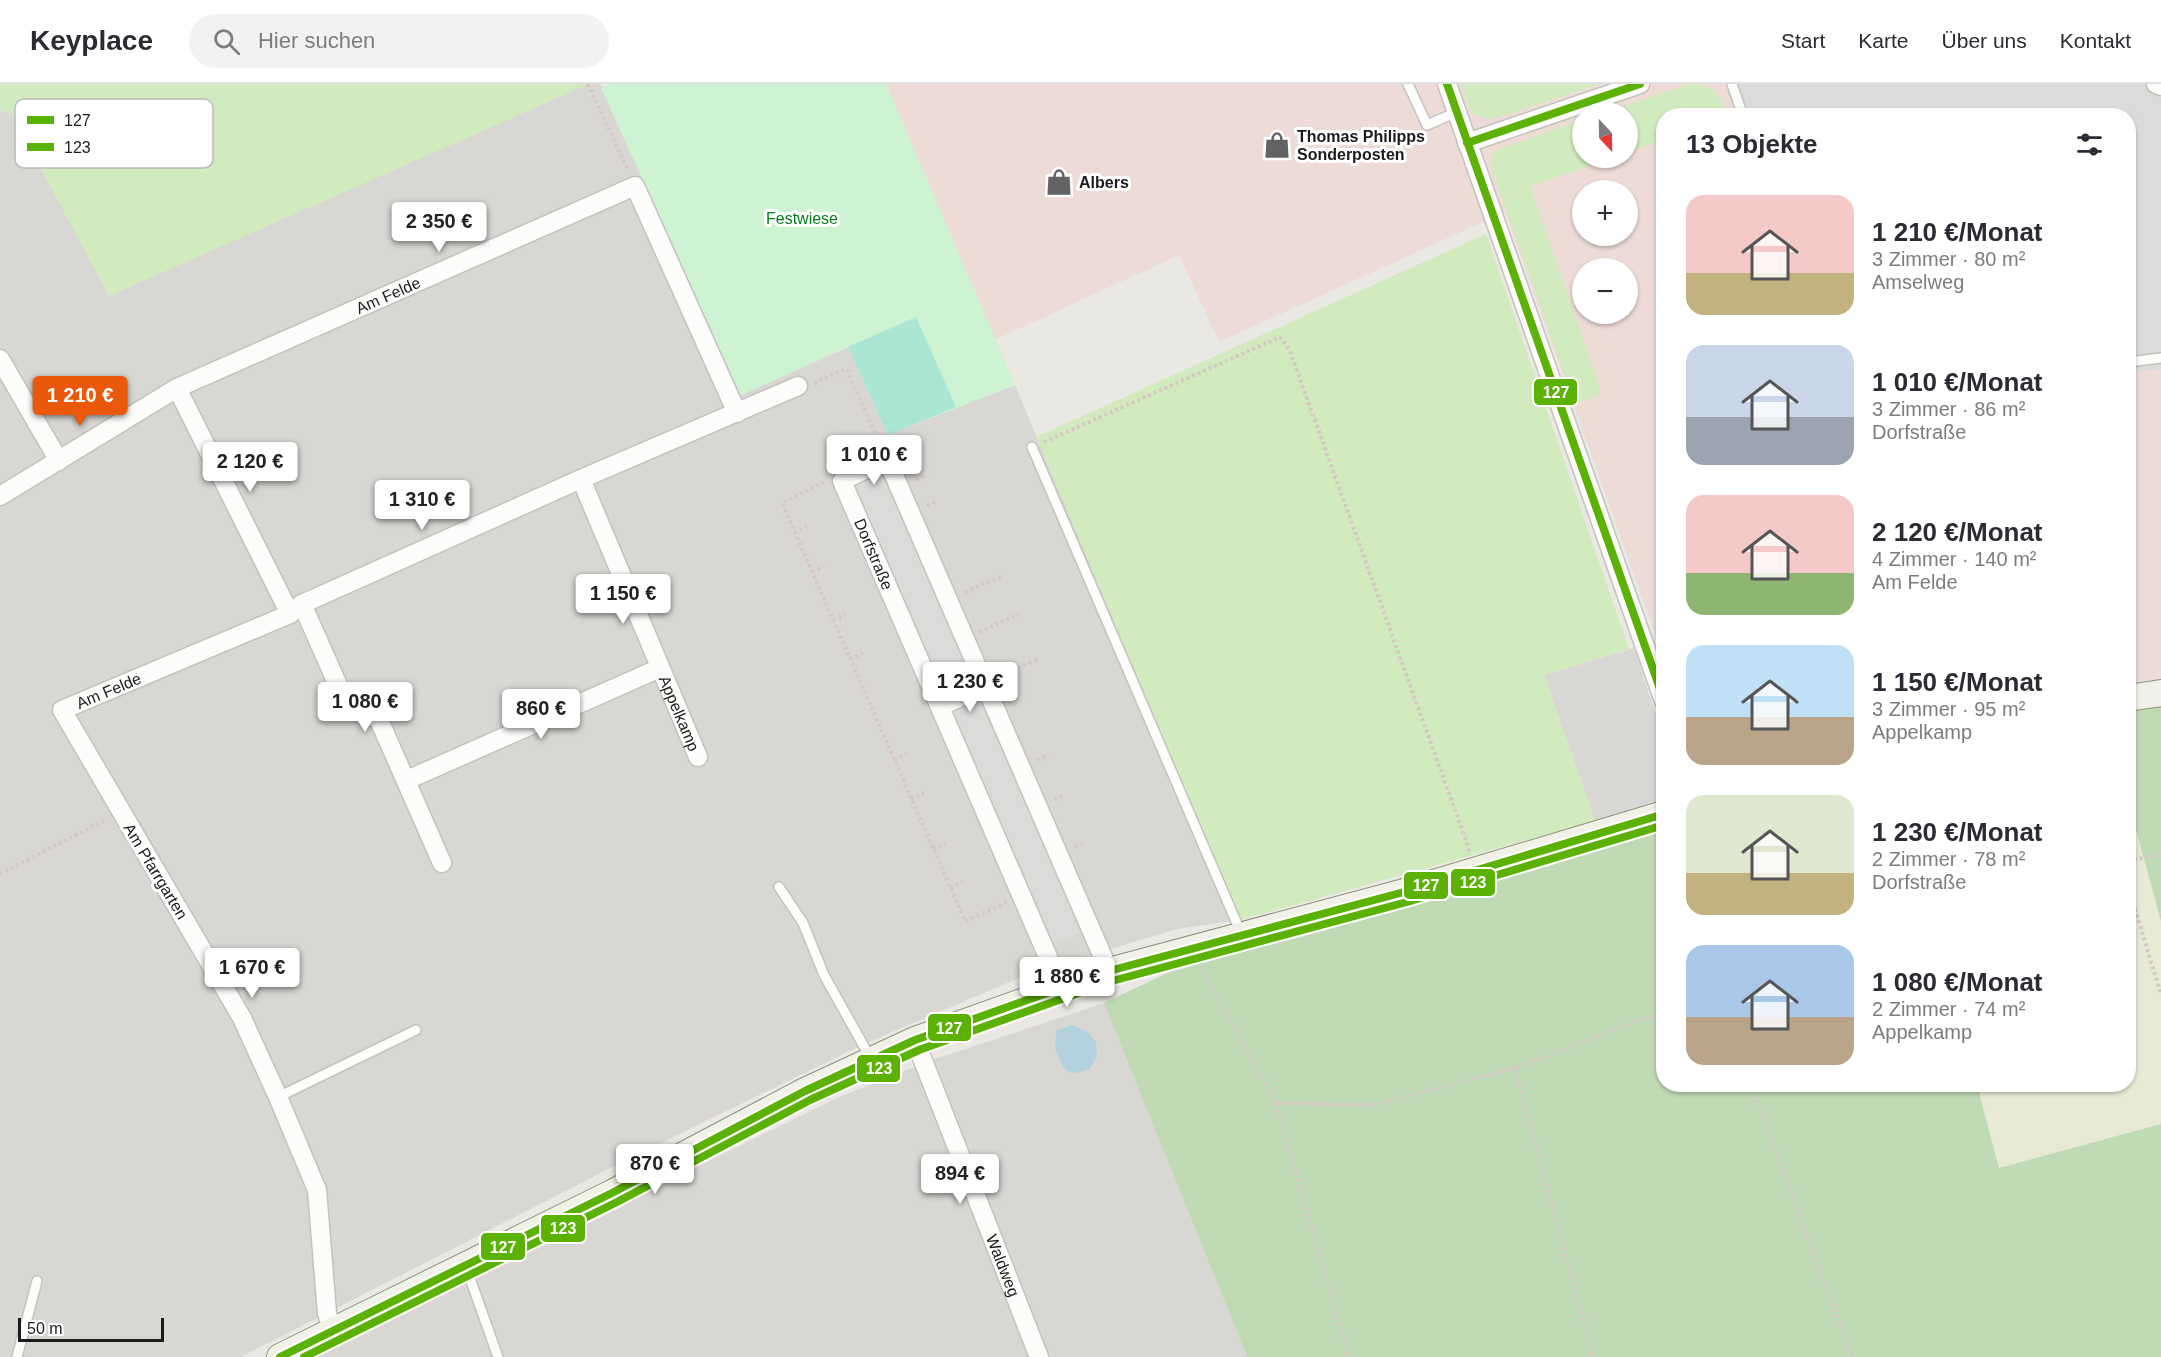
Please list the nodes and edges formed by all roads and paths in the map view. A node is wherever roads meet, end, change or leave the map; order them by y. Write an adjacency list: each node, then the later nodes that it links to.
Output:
1 (588, 84): 11 (path)
2 (1408, 84): 9 (lane)
3 (1447, 84): 9 (street)
4 (1640, 84): 10 (street)
5 (1732, 84): 8 (lane)
6 (2156, 84): 7 (street)
7 (2161, 87)
8 (1740, 108)
9 (1456, 112): 10 (street)
10 (1467, 143): 43 (street)
11 (635, 186): 16 (street, Am Felde); 17 (street)
12 (2161, 358): 14 (lane)
13 (0, 359): 20 (street)
14 (2136, 361)
15 (798, 386): 17 (street, Am Felde); 19 (path)
16 (177, 388): 20 (street, Am Felde); 34 (street)
17 (737, 413): 22 (street, Am Felde)
18 (1032, 447): 60 (path); 69 (lane)
19 (887, 459): 24 (street); 33 (street)
20 (59, 461): 25 (street, Am Felde)
21 (926, 476): 23 (path)
22 (581, 479): 34 (street, Am Felde); 42 (street, Appelkamp)
23 (915, 480)
24 (842, 481): 29 (path); 47 (street, Dorfstraße)
25 (0, 496)
26 (937, 501): 27 (path)
27 (926, 506)
28 (807, 526): 29 (path)
29 (794, 532): 31 (path)
30 (824, 566): 31 (path)
31 (812, 572): 37 (path)
32 (1003, 576): 33 (path)
33 (948, 599): 38 (street)
34 (296, 609): 48 (street, Am Felde); 52 (street)
35 (1019, 614): 38 (path)
36 (846, 615): 37 (path)
37 (833, 620): 40 (path)
38 (965, 638): 44 (street)
39 (863, 653): 40 (path)
40 (850, 659): 51 (path)
41 (1039, 659): 44 (path)
42 (660, 668): 50 (street, Appelkamp); 52 (street, Appelkamp)
43 (1656, 678)
44 (985, 685): 47 (street); 71 (street)
45 (2161, 693): 46 (street)
46 (2136, 697)
47 (940, 706): 67 (street, Dorfstraße)
48 (62, 710): 55 (street, Am Pfarrgarten)
49 (907, 754): 51 (path)
50 (698, 757)
51 (894, 760): 54 (path)
52 (407, 780): 62 (street)
53 (924, 793): 54 (path)
54 (912, 799): 58 (path)
55 (120, 812): 63 (path); 80 (street, Am Pfarrgarten)
56 (1656, 816): 69 (street)
57 (945, 843): 58 (path)
58 (933, 849): 66 (path)
59 (2161, 854): 61 (path)
60 (1472, 859)
61 (2136, 859)
62 (442, 863)
63 (0, 874)
64 (962, 882): 66 (path)
65 (779, 887): 77 (lane)
66 (950, 888): 67 (path)
67 (1022, 896): 72 (street, Dorfstraße)
68 (2136, 912): 73 (path)
69 (1242, 935): 70 (street)
70 (1190, 948): 71 (street); 81 (path)
71 (1109, 971): 72 (street)
72 (1061, 987): 76 (street)
73 (2161, 994)
74 (1656, 1014): 78 (path)
75 (416, 1030): 80 (lane)
76 (915, 1040): 77 (street); 88 (street, Waldweg)
77 (871, 1059): 82 (street)
78 (1515, 1068): 81 (path); 90 (path)
79 (1754, 1092): 91 (path)
80 (278, 1098): 84 (street, Am Pfarrgarten)
81 (1276, 1103): 89 (path)
82 (466, 1265): 84 (street); 87 (lane)
83 (37, 1281): 85 (lane)
84 (332, 1330): 86 (street)
85 (17, 1357)
86 (280, 1357)
87 (498, 1357)
88 (1039, 1357)
89 (1349, 1357)
90 (1593, 1357)
91 (1852, 1357)

